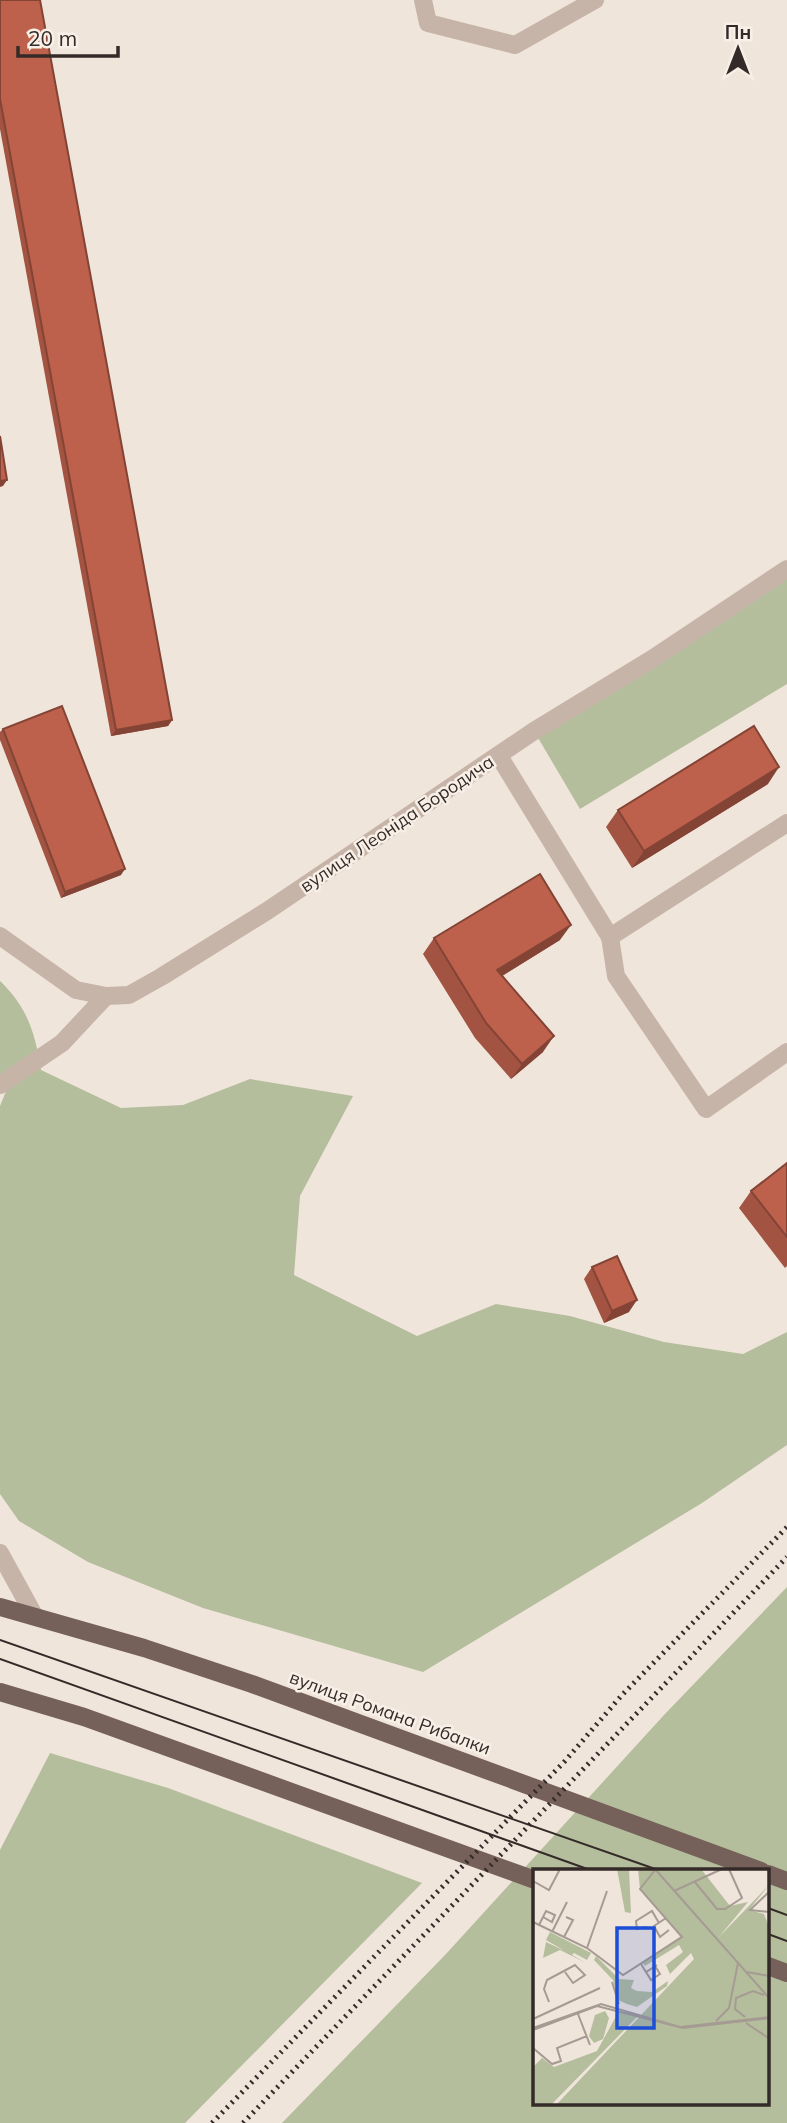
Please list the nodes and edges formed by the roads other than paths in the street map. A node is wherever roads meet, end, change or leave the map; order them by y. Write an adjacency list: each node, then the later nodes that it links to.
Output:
1 (424, 0): 2 (street)
2 (595, 0)
3 (787, 569): 4 (street, вулиця Леоніда Бородича)
4 (499, 756): 7 (street); 8 (street, вулиця Леоніда Бородича)
5 (787, 823): 7 (street)
6 (0, 936): 8 (street, вулиця Леоніда Бородича)
7 (610, 937): 9 (street)
8 (106, 996): 10 (street)
9 (787, 1052)
10 (0, 1085)
11 (0, 1553): 13 (street)
12 (0, 1607): 13 (main road, вулиця Романа Рибалки)
13 (34, 1615): 15 (main road, вулиця Романа Рибалки)
14 (0, 1692): 17 (main road)
15 (756, 1869)
16 (770, 1875): 18 (main road)
17 (533, 1879)
18 (787, 1881)
19 (770, 1967): 20 (main road)
20 (787, 1973)

